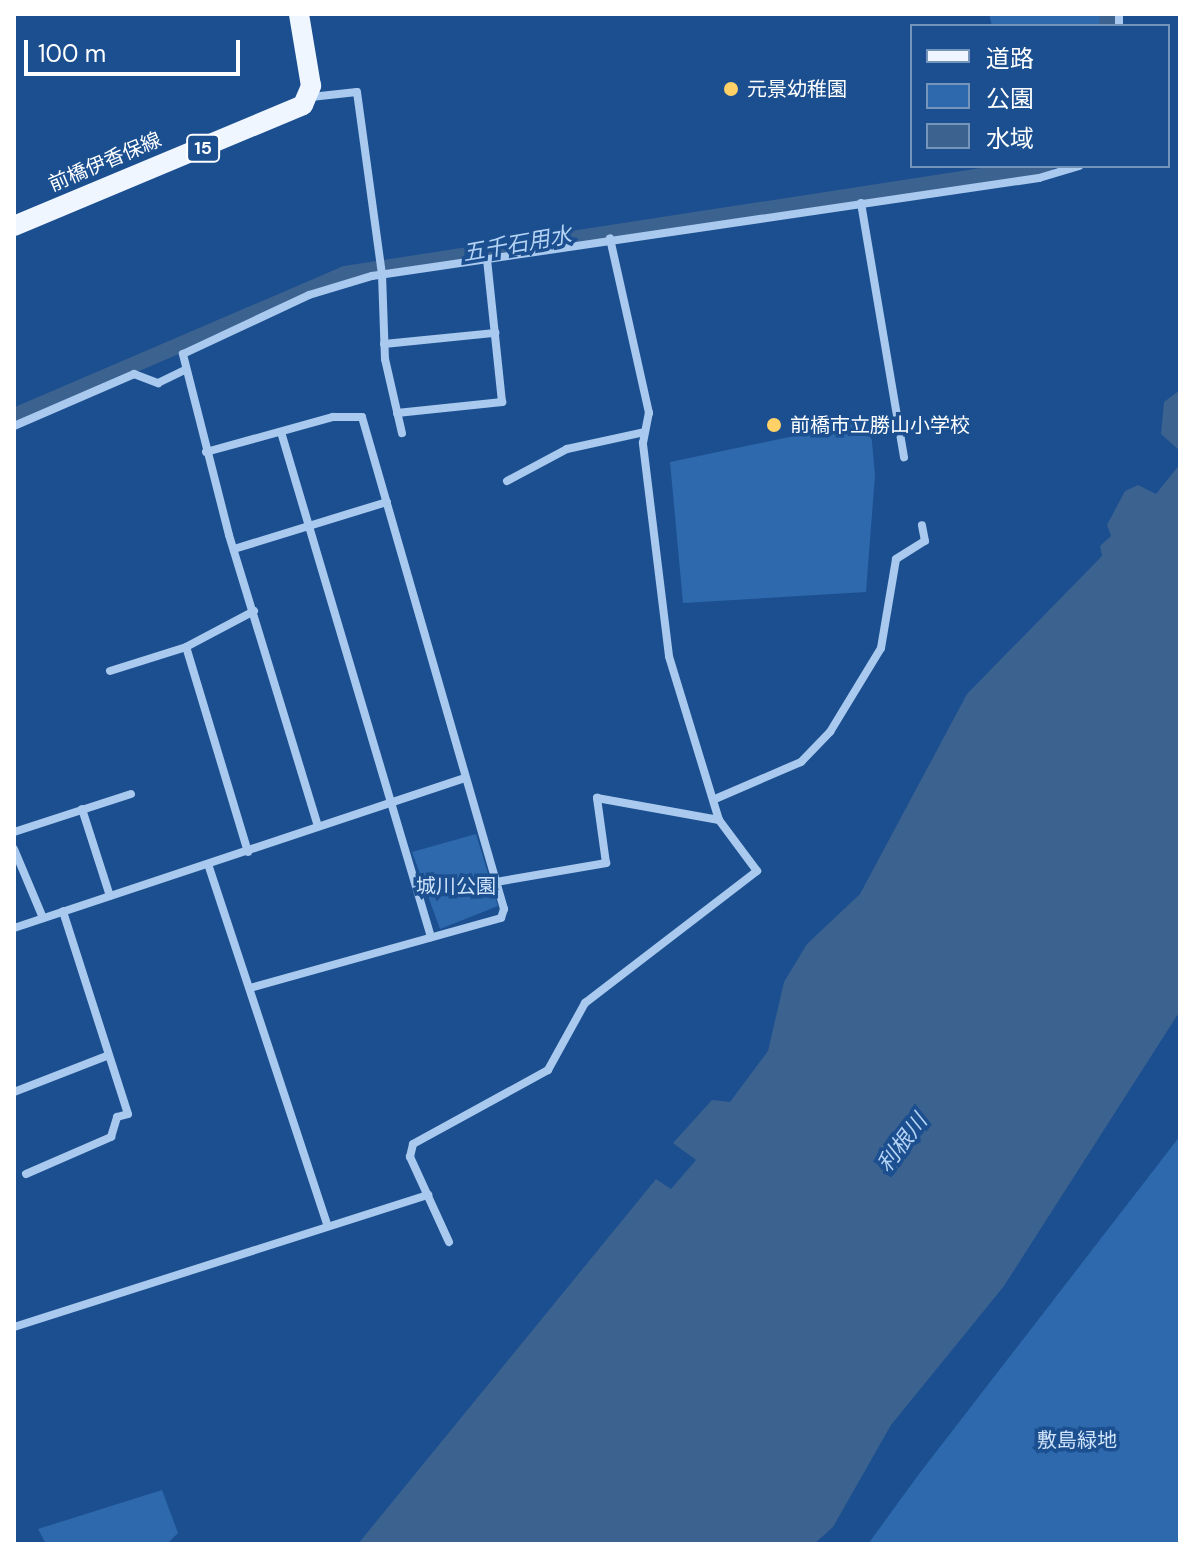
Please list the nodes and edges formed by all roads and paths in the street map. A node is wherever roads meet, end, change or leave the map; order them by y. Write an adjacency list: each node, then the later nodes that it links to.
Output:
1 (299, 14): 2 (main road)
2 (311, 97): 5 (main road, 前橋伊香保線 / 15); 8 (street)
3 (1067, 168): 4 (street)
4 (861, 203): 6 (street); 18 (street)
5 (14, 226)
6 (610, 238): 7 (street); 15 (street)
7 (487, 259): 8 (street); 9 (street)
8 (382, 278): 10 (street); 11 (street)
9 (495, 333): 10 (street); 12 (street)
10 (384, 344): 12 (street)
11 (183, 371): 13 (street); 17 (street)
12 (397, 413): 16 (street)
13 (14, 426)
14 (281, 432): 17 (street); 20 (street); 21 (street)
15 (644, 432): 19 (street); 30 (street)
16 (402, 433)
17 (206, 452): 23 (street)
18 (904, 457)
19 (507, 481)
20 (387, 502): 21 (street); 27 (street)
21 (311, 524): 23 (street); 29 (street)
22 (922, 525): 30 (street)
23 (234, 549): 24 (street)
24 (254, 611): 25 (street); 33 (street)
25 (186, 647): 26 (street); 36 (street)
26 (110, 671)
27 (464, 778): 29 (street); 38 (street)
28 (131, 794): 31 (street)
29 (391, 799): 33 (street); 43 (street)
30 (715, 799): 32 (street)
31 (82, 809): 34 (street); 39 (street)
32 (719, 820): 38 (street); 48 (street)
33 (317, 823): 36 (street)
34 (14, 832)
35 (14, 849): 41 (street)
36 (248, 852): 37 (street)
37 (209, 867): 39 (street); 44 (street)
38 (496, 882): 43 (street)
39 (110, 896): 40 (street)
40 (63, 911): 41 (street); 45 (street)
41 (43, 918): 42 (street)
42 (14, 928)
43 (431, 937): 44 (street)
44 (251, 988): 49 (street)
45 (107, 1056): 46 (street); 47 (street)
46 (14, 1092)
47 (26, 1174)
48 (428, 1195): 49 (street); 50 (street)
49 (328, 1226): 51 (street)
50 (449, 1242)
51 (14, 1327)

